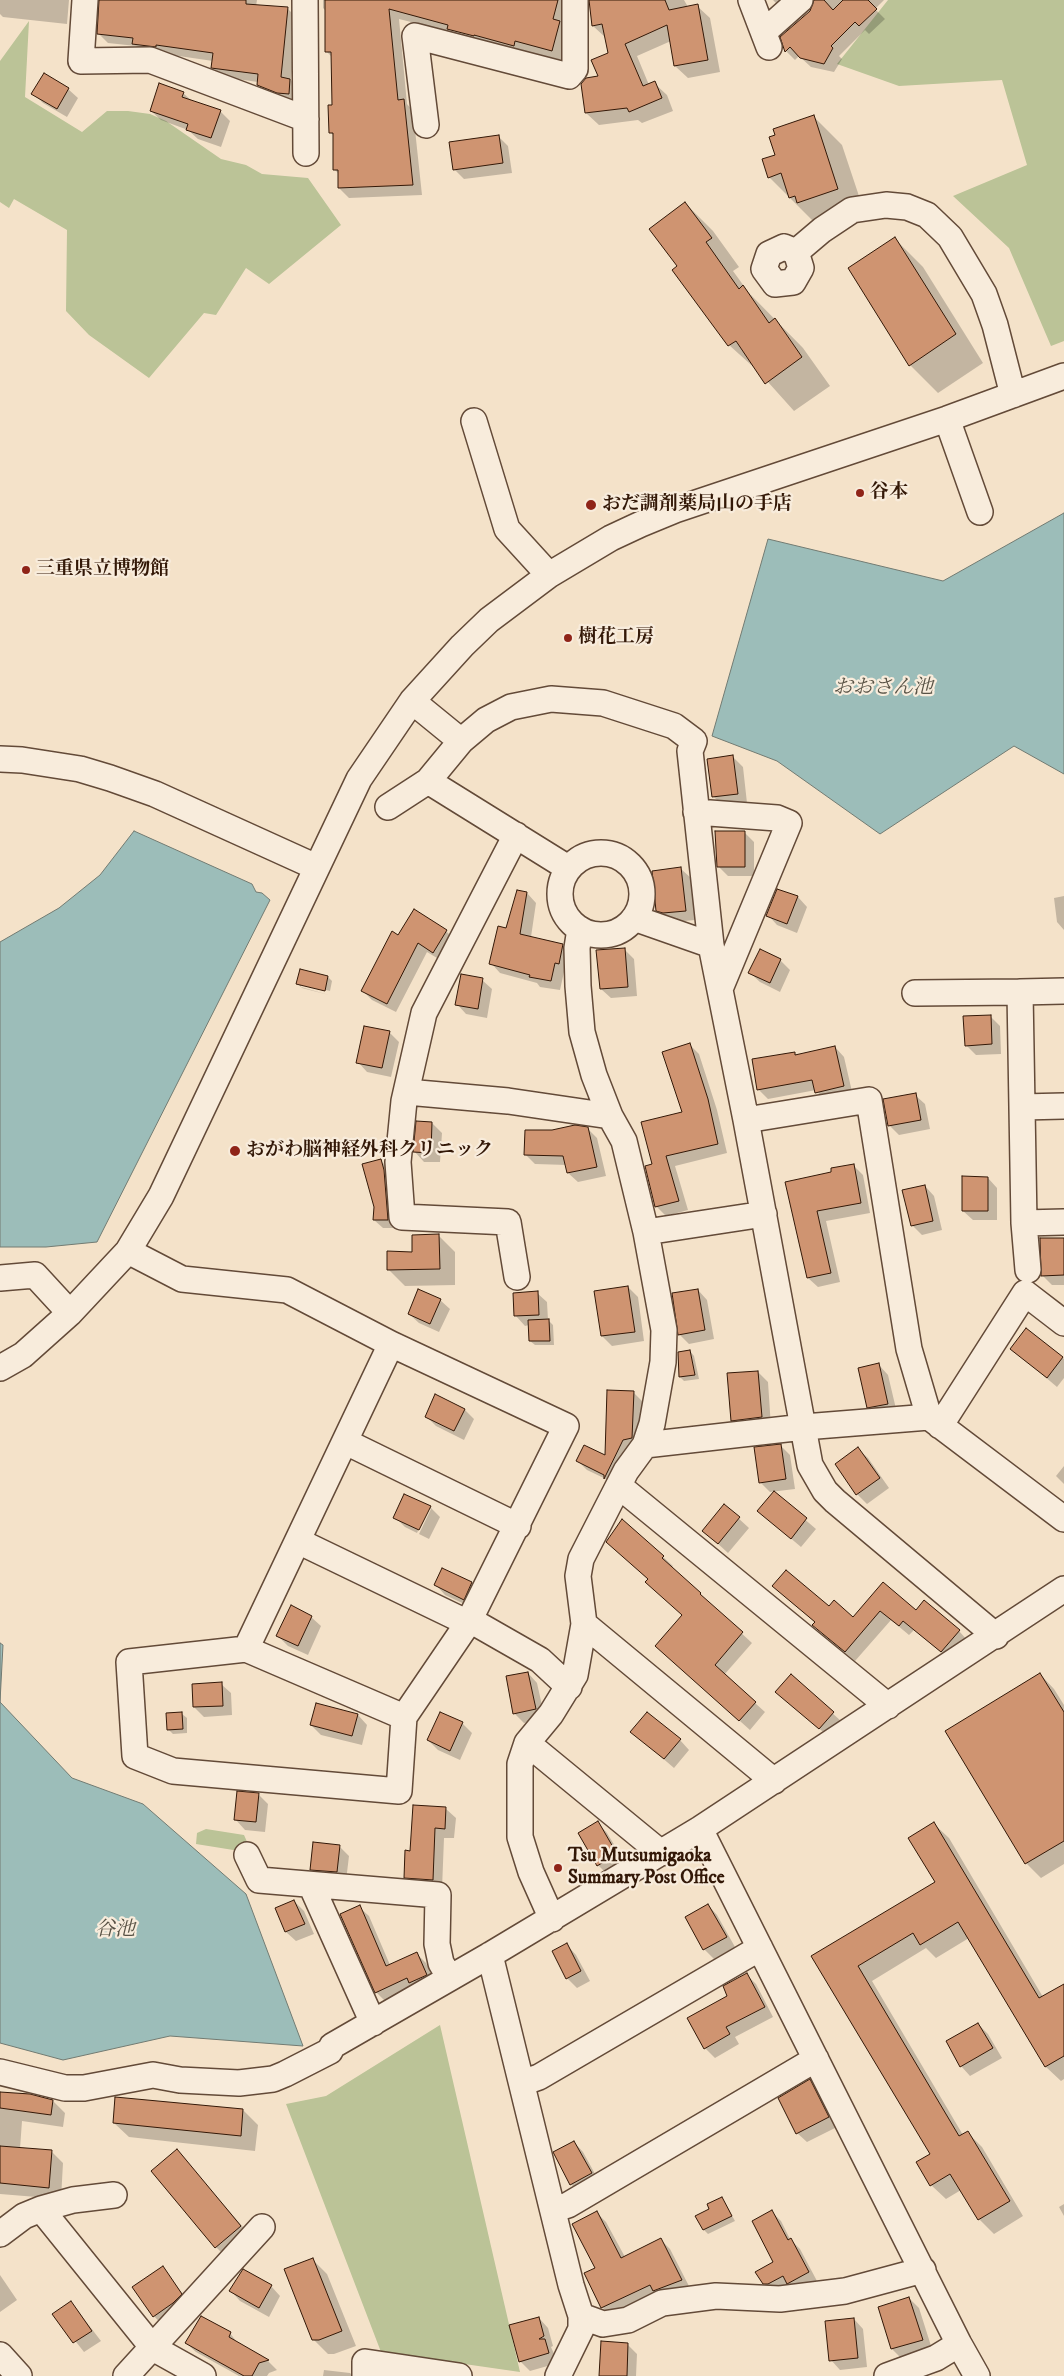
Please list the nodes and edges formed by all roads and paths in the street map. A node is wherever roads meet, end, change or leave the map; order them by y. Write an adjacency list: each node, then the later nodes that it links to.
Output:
1 (85, 0): 6 (street)
2 (305, 0): 6 (street)
3 (575, 0): 7 (street)
4 (751, 0): 5 (street)
5 (800, 0)
6 (306, 119): 8 (street)
7 (426, 125)
8 (306, 153)
9 (796, 252): 11 (street)
10 (1064, 376): 11 (street)
11 (1013, 395): 12 (street)
12 (947, 419): 14 (street); 15 (street)
13 (474, 421): 15 (street)
14 (980, 512)
15 (549, 575): 16 (street)
16 (412, 701): 17 (street); 23 (street)
17 (461, 742): 19 (street); 21 (street)
18 (0, 759): 23 (street)
19 (428, 781): 20 (street); 22 (street)
20 (388, 807)
21 (696, 812): 27 (street); 28 (street)
22 (516, 835): 24 (street); 32 (street)
23 (316, 867): 41 (street)
24 (568, 868): 25 (street); 26 (street)
25 (634, 918): 26 (street); 27 (street)
26 (580, 929): 35 (street)
27 (711, 945): 28 (street)
28 (720, 989): 36 (street)
29 (1064, 991): 30 (street)
30 (1020, 992): 31 (street); 34 (street)
31 (915, 993)
32 (407, 1092): 35 (street); 43 (street)
33 (1064, 1106): 34 (street)
34 (1022, 1107): 39 (street)
35 (610, 1116): 40 (street)
36 (746, 1120): 37 (street); 49 (street)
37 (764, 1214): 40 (street); 50 (street)
38 (1064, 1222): 39 (street)
39 (1024, 1223): 42 (street)
40 (646, 1232): 52 (street)
41 (128, 1251): 45 (street); 47 (street)
42 (1028, 1270)
43 (516, 1277)
44 (0, 1278): 45 (street)
45 (70, 1313): 48 (street)
46 (1064, 1323): 49 (street)
47 (391, 1344): 51 (street); 55 (street)
48 (0, 1368)
49 (934, 1422): 50 (street); 54 (street)
50 (804, 1427): 52 (street); 60 (street)
51 (346, 1442): 55 (street); 56 (street)
52 (645, 1445): 53 (street)
53 (619, 1486): 59 (street); 63 (street)
54 (1064, 1519)
55 (518, 1526): 58 (street)
56 (298, 1542): 58 (street); 61 (street)
57 (1064, 1589): 60 (street)
58 (469, 1622): 62 (street); 64 (street)
59 (584, 1624): 62 (street); 66 (street)
60 (996, 1636): 63 (street)
61 (246, 1649): 64 (street); 64 (street)
62 (569, 1687): 65 (street)
63 (888, 1706): 66 (street)
64 (404, 1717)
65 (527, 1743): 68 (street); 71 (street)
66 (774, 1781): 67 (street)
67 (700, 1829): 68 (street); 72 (street)
68 (661, 1853): 71 (street)
69 (247, 1855): 70 (street)
70 (312, 1885): 74 (street); 75 (street)
71 (552, 1919): 73 (street)
72 (760, 1948): 76 (street); 78 (street)
73 (490, 1955): 74 (street); 78 (street)
74 (450, 1978): 75 (street)
75 (373, 2023): 77 (street)
76 (816, 2059): 81 (street); 84 (street)
77 (0, 2072)
78 (522, 2083): 81 (street)
79 (114, 2195): 80 (street)
80 (41, 2209): 83 (street); 87 (street)
81 (553, 2210): 85 (street)
82 (262, 2227): 87 (street)
83 (0, 2234)
84 (922, 2270): 85 (street); 86 (street)
85 (581, 2316): 94 (street)
86 (959, 2344): 95 (street); 96 (street)
87 (153, 2348): 90 (street); 91 (street)
88 (0, 2355): 89 (street)
89 (19, 2376)
90 (126, 2376)
91 (203, 2376)
92 (365, 2376): 93 (street)
93 (459, 2376)
94 (558, 2376)
95 (888, 2376)
96 (977, 2376)

